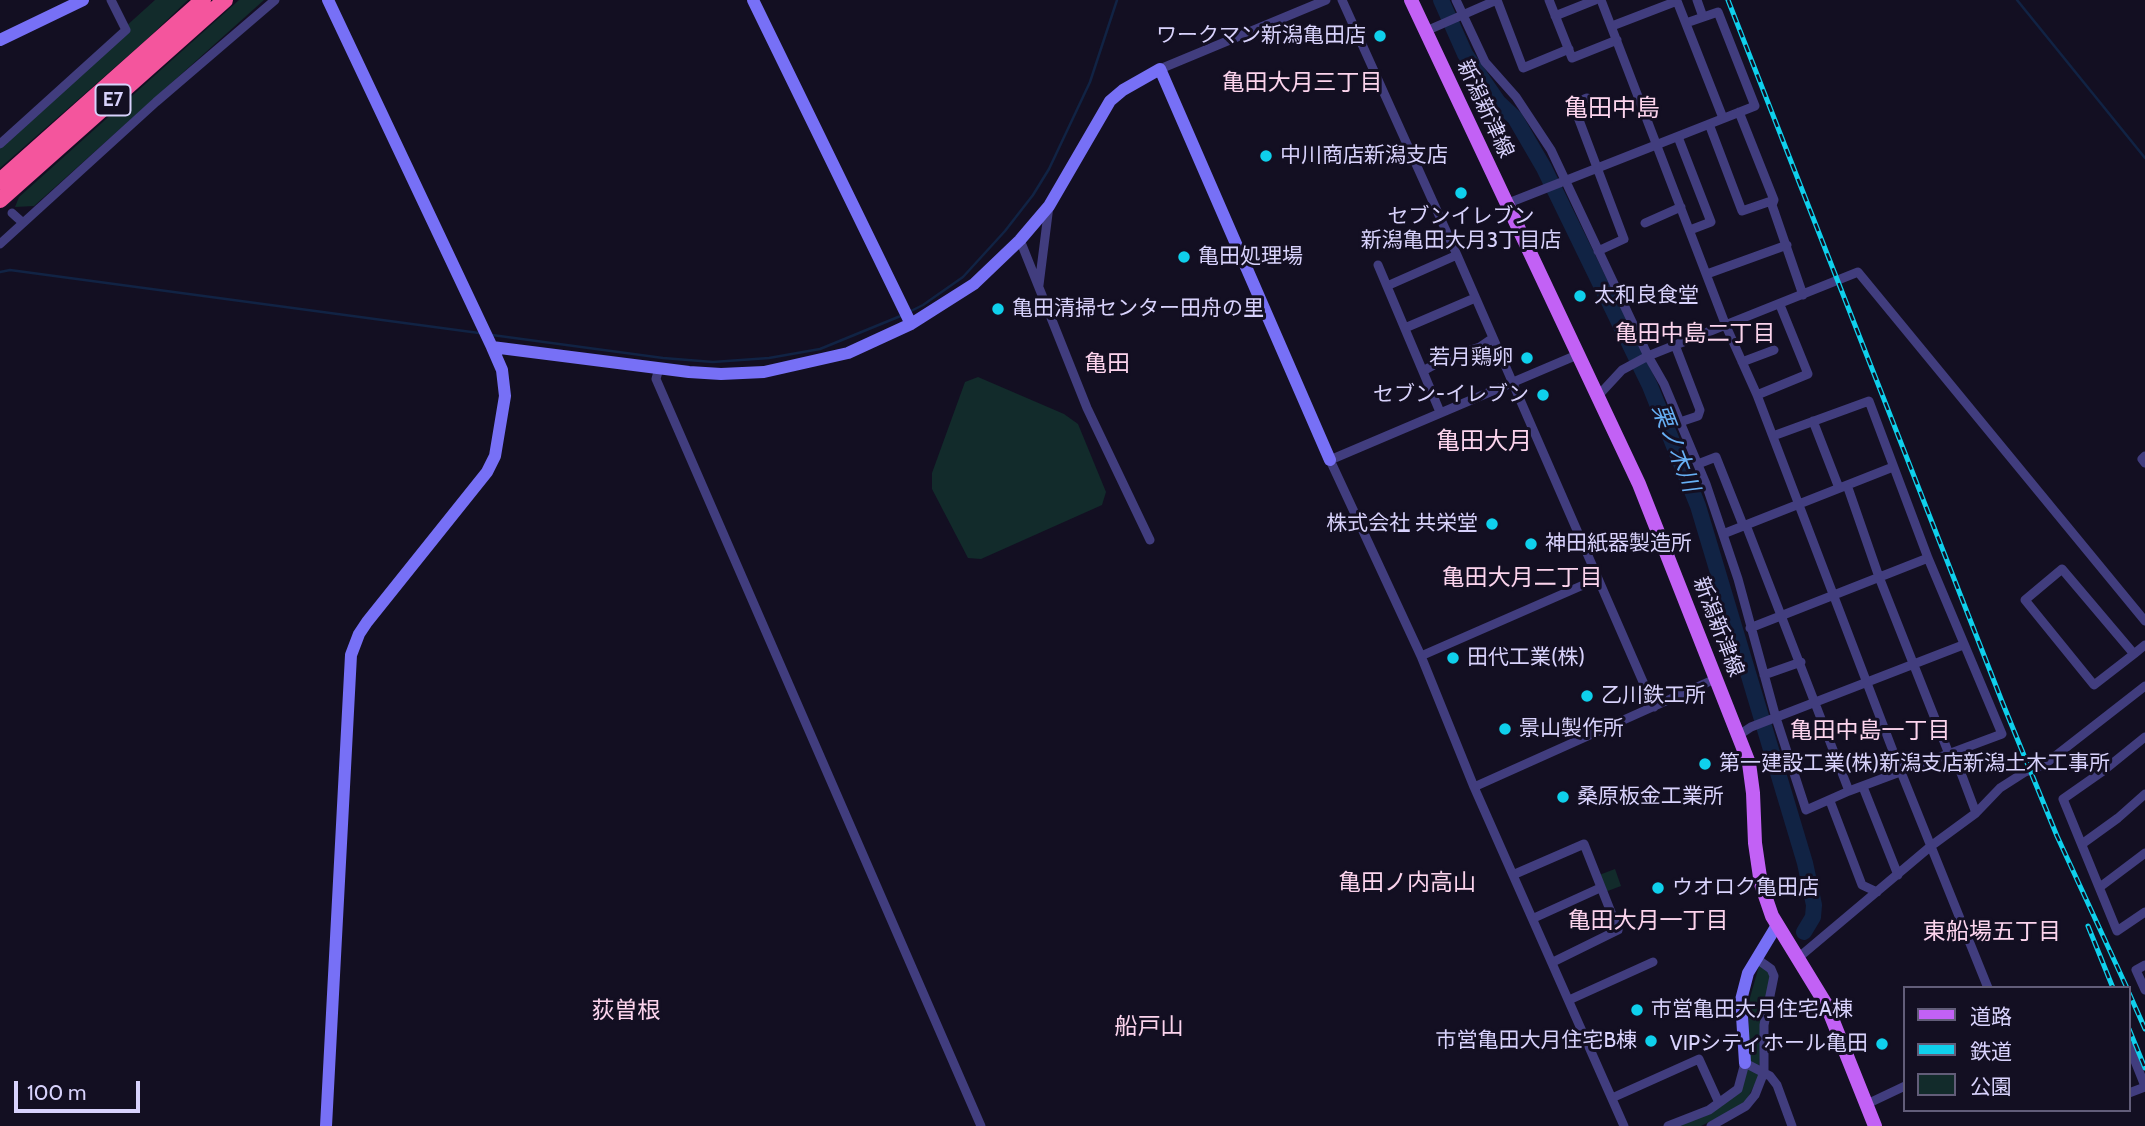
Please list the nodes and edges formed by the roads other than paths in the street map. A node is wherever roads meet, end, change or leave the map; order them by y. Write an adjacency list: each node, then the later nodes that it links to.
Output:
1 (83, 0): 24 (street)
2 (111, 0): 33 (street)
3 (203, 0): 36 (highway, E7)
4 (225, 0): 38 (highway, E7)
5 (275, 0): 44 (street)
6 (328, 0): 63 (street)
7 (754, 0): 59 (street)
8 (1326, 0): 27 (street)
9 (1342, 0): 51 (street)
10 (1411, 0): 23 (main road, 新潟新津線)
11 (1456, 0): 18 (street)
12 (1497, 0): 18 (street); 26 (street)
13 (1549, 0): 19 (street)
14 (1595, 0): 19 (street)
15 (1601, 0): 22 (street)
16 (1697, 0): 20 (street)
17 (1663, 3): 21 (street); 22 (street)
18 (1463, 14): 23 (street); 37 (street)
19 (1555, 16): 26 (street)
20 (1703, 17): 21 (street); 29 (street)
21 (1686, 23): 30 (street)
22 (1612, 26): 25 (street)
23 (1426, 31): 40 (main road, 新潟新津線)
24 (0, 40)
25 (1617, 40): 26 (street); 34 (street)
26 (1569, 49)
27 (1160, 69): 41 (street); 79 (street)
28 (1587, 98): 35 (street)
29 (1739, 112): 30 (street); 39 (street)
30 (1723, 118): 31 (street)
31 (1709, 124): 32 (street); 39 (street)
32 (1678, 136): 34 (street); 46 (street)
33 (0, 144)
34 (1658, 145): 35 (street); 42 (street)
35 (1597, 169): 37 (street); 50 (street)
36 (0, 181)
37 (1565, 182): 40 (street); 50 (street)
38 (0, 200)
39 (1774, 200): 49 (street)
40 (1506, 204): 66 (main road, 新潟新津線)
41 (1049, 206): 47 (street); 55 (street)
42 (1681, 207): 45 (street); 46 (street)
43 (12, 213): 44 (street)
44 (22, 222): 48 (street)
45 (1645, 223)
46 (1690, 230): 53 (street)
47 (1020, 240): 55 (street); 59 (street)
48 (0, 244)
49 (1787, 245): 53 (street); 56 (street)
50 (1598, 251): 67 (street)
51 (1457, 255): 54 (street); 57 (street)
52 (1378, 265): 54 (street)
53 (1707, 274): 60 (street)
54 (1387, 286): 61 (street)
55 (1039, 287): 87 (street)
56 (1803, 295): 58 (street); 93 (street)
57 (1475, 298): 61 (street); 62 (street)
58 (1780, 305): 60 (street); 72 (street)
59 (910, 322): 69 (street)
60 (1726, 326): 64 (street); 68 (street)
61 (1405, 328): 70 (street)
62 (1493, 338): 70 (street); 71 (street)
63 (491, 343): 69 (street); 146 (street)
64 (1675, 345): 67 (street); 76 (street)
65 (1774, 350): 68 (street)
66 (1577, 355): 71 (street); 73 (main road, 新潟新津線)
67 (1648, 356): 73 (street); 76 (street)
68 (1742, 362): 72 (street)
69 (659, 368): 147 (street)
70 (1423, 371): 74 (street)
71 (1511, 382): 74 (street); 90 (street)
72 (1757, 396): 77 (street)
73 (1597, 397): 102 (main road, 新潟新津線)
74 (1440, 412): 79 (street)
75 (1814, 421): 77 (street); 82 (street); 83 (street)
76 (1680, 422): 81 (street)
77 (1773, 436): 84 (street)
78 (2145, 456): 80 (street)
79 (1330, 460): 98 (street)
80 (2145, 463)
81 (1698, 464): 85 (street); 86 (street)
82 (1893, 467): 83 (street); 88 (street)
83 (1843, 487): 84 (street); 89 (street)
84 (1798, 504): 85 (street); 91 (street)
85 (1744, 525): 86 (street); 92 (street)
86 (1723, 534): 94 (street)
87 (1150, 540)
88 (1928, 558): 89 (street); 95 (street)
89 (1879, 577): 91 (street); 100 (street)
90 (1597, 579): 98 (street); 106 (street)
91 (1833, 595): 92 (street); 103 (street)
92 (1781, 616): 94 (street); 99 (street)
93 (2145, 621)
94 (1750, 628): 101 (street)
95 (1963, 645): 100 (street); 110 (street)
96 (2145, 645): 97 (street)
97 (2134, 654): 97 (street)
98 (1421, 656): 114 (street)
99 (1801, 662): 101 (street); 105 (street)
100 (1913, 665): 103 (street); 110 (street)
101 (1764, 675): 107 (street)
102 (1715, 679): 106 (street); 108 (main road, 新潟新津線)
103 (1867, 682): 105 (street); 111 (street)
104 (2145, 686): 118 (street)
105 (1816, 702): 107 (street); 115 (street)
106 (1654, 707): 114 (street)
107 (1772, 719): 108 (street); 117 (street)
108 (1745, 731): 129 (main road, 新潟新津線)
109 (2145, 737): 119 (street)
110 (1949, 754): 111 (street)
111 (1900, 772): 113 (street); 120 (street)
112 (1961, 773): 118 (street)
113 (1863, 786): 115 (street); 123 (street)
114 (1474, 787): 122 (street)
115 (1849, 791): 117 (street)
116 (2145, 794): 119 (street)
117 (1830, 801): 126 (street)
118 (1976, 813): 120 (street)
119 (2082, 844): 124 (street)
120 (1931, 846): 123 (street); 135 (street)
121 (2145, 853): 124 (street)
122 (1514, 874): 125 (street); 128 (street)
123 (1898, 875): 126 (street)
124 (2100, 887): 127 (street)
125 (1600, 888): 128 (street); 132 (street)
126 (1877, 892): 130 (street)
127 (2145, 912)
128 (1534, 918): 132 (street)
129 (1777, 925): 130 (main road, 新潟新津線); 131 (street)
130 (1798, 958): 145 (main road, 新潟新津線)
131 (1757, 959): 139 (street); 140 (street)
132 (1553, 962): 137 (street)
133 (1653, 962): 137 (street)
134 (2145, 965): 136 (street)
135 (1988, 986)
136 (2145, 990)
137 (1569, 1000): 143 (street)
138 (2131, 1051): 142 (street)
139 (1745, 1063): 140 (street); 144 (street)
140 (1764, 1073): 150 (street); 151 (street)
141 (1904, 1086): 145 (street)
142 (2145, 1087)
143 (1612, 1098): 144 (street); 148 (street)
144 (1719, 1102): 149 (street)
145 (1867, 1104): 152 (main road, 新潟新津線)
146 (326, 1126)
147 (981, 1126)
148 (1624, 1126)
149 (1668, 1126)
150 (1711, 1126)
151 (1792, 1126)
152 (1875, 1126)

